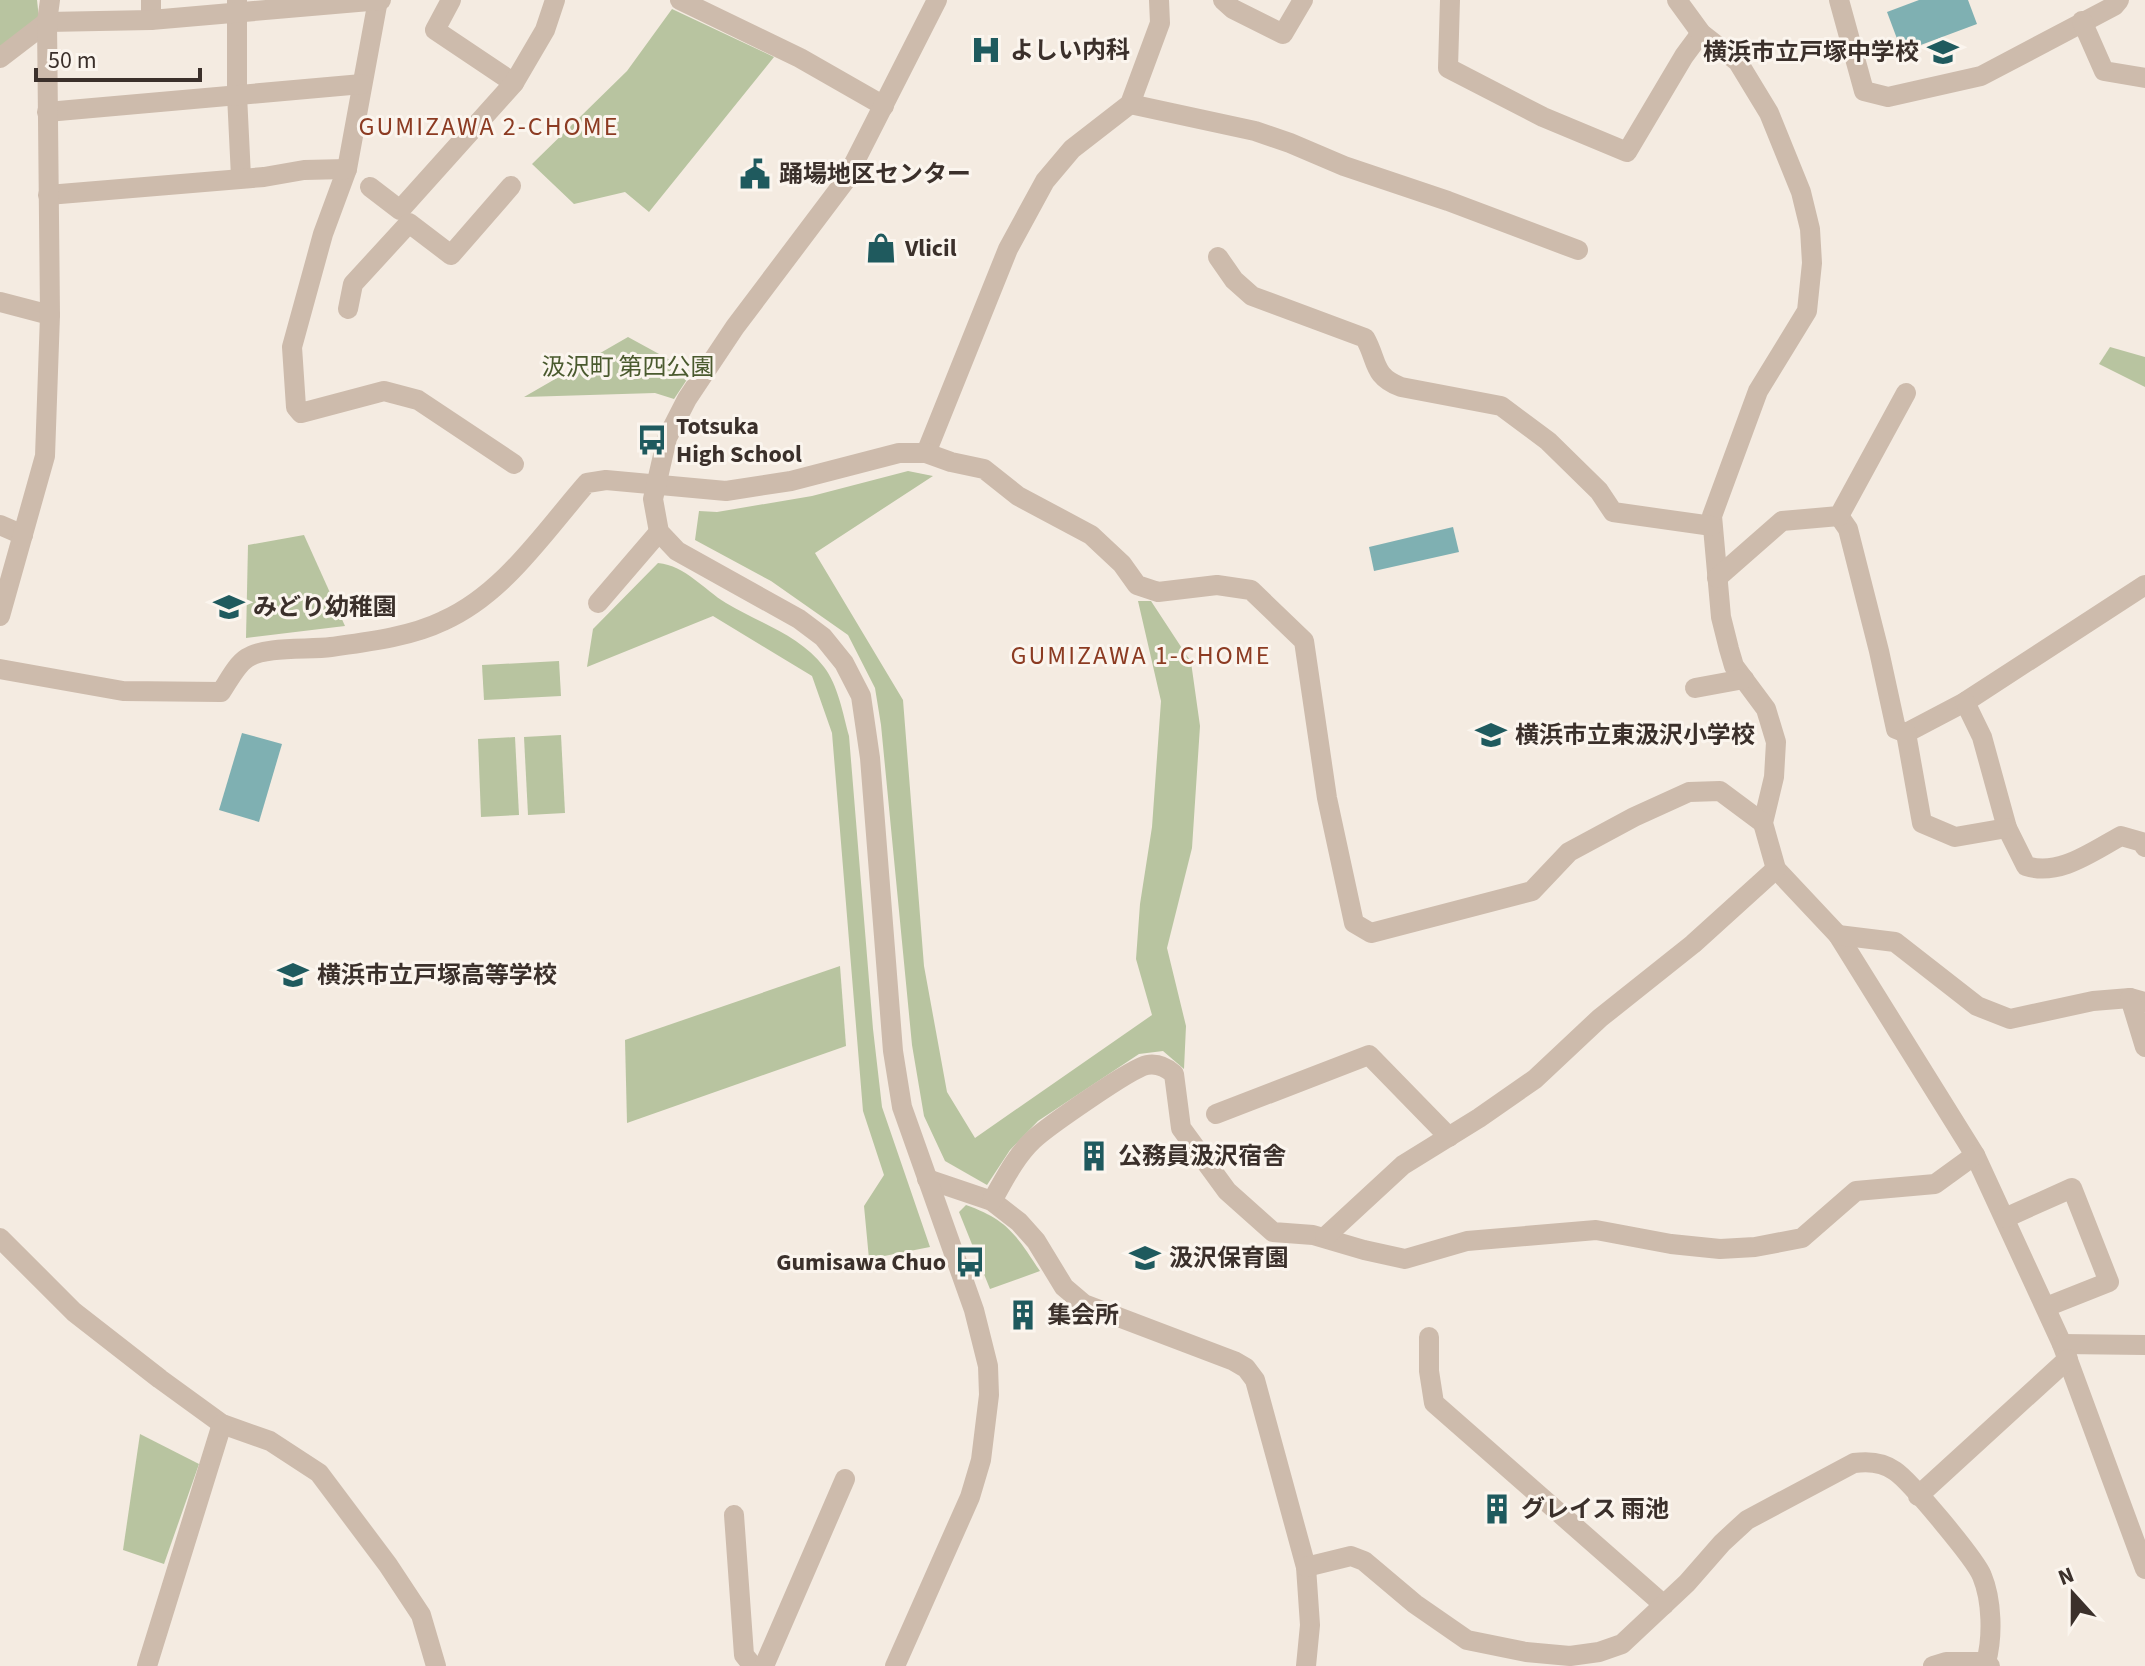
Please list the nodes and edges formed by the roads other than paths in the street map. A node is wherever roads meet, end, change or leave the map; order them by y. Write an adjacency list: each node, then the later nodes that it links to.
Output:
1 (50, 0): 17 (street)
2 (379, 0): 14 (street); 22 (street)
3 (451, 0): 21 (street)
4 (555, 0): 21 (street)
5 (680, 0): 25 (street)
6 (937, 0): 25 (street)
7 (1159, 0): 24 (street)
8 (1223, 0): 9 (street)
9 (1303, 0)
10 (1450, 0): 18 (street)
11 (1677, 0): 18 (street)
12 (1839, 0): 16 (street)
13 (2119, 0): 16 (street)
14 (237, 7): 15 (street); 23 (street)
15 (151, 10): 17 (street)
16 (2082, 21): 20 (street)
17 (47, 22): 19 (street); 26 (street)
18 (1701, 33): 44 (street)
19 (0, 58)
20 (2145, 78)
21 (514, 83): 32 (street)
22 (362, 84): 23 (street); 27 (street)
23 (237, 95): 26 (street); 28 (street)
24 (1130, 104): 33 (street); 39 (street)
25 (884, 106): 41 (street)
26 (47, 112): 31 (street)
27 (347, 169): 28 (street); 40 (street)
28 (241, 177): 31 (street)
29 (511, 186): 32 (street)
30 (370, 187): 32 (street)
31 (48, 195): 37 (street)
32 (404, 217): 36 (street)
33 (1578, 250)
34 (1218, 257): 44 (street)
35 (0, 302): 37 (street)
36 (348, 309)
37 (50, 315): 46 (street)
38 (1906, 393): 42 (street)
39 (926, 453): 41 (street); 56 (street)
40 (514, 464)
41 (654, 485): 45 (street); 51 (street)
42 (1839, 516): 47 (street); 55 (street)
43 (0, 525): 46 (street)
44 (1712, 526): 47 (street)
45 (659, 532): 49 (street); 66 (street)
46 (23, 535): 50 (street)
47 (1717, 578): 52 (street)
48 (2145, 585): 54 (street)
49 (598, 603)
50 (0, 616)
51 (0, 669)
52 (1744, 679): 53 (street); 56 (street)
53 (1695, 688)
54 (1965, 702): 55 (street); 57 (street)
55 (1906, 733): 57 (street)
56 (1763, 823): 59 (street)
57 (2007, 828): 58 (street)
58 (2145, 847)
59 (1776, 869): 60 (street); 64 (street)
60 (1838, 935): 61 (street); 65 (street)
61 (2138, 1000): 62 (street)
62 (2145, 1047)
63 (1216, 1114): 64 (street)
64 (1449, 1137): 69 (street)
65 (1975, 1155): 68 (street); 69 (street)
66 (927, 1179): 67 (street); 88 (street)
67 (992, 1201): 69 (street); 79 (street)
68 (2005, 1218): 71 (street); 71 (street)
69 (1325, 1237)
70 (0, 1238): 75 (street)
71 (2046, 1307): 74 (street)
72 (1429, 1337): 81 (street)
73 (2145, 1345): 74 (street)
74 (2065, 1352): 77 (street); 80 (street)
75 (222, 1424): 84 (street); 85 (street)
76 (845, 1479): 87 (street)
77 (1918, 1496): 81 (street); 82 (street)
78 (734, 1515): 86 (street)
79 (1306, 1567): 81 (street); 83 (street)
80 (2145, 1569)
81 (1664, 1605)
82 (1988, 1664): 89 (street)
83 (1308, 1665)
84 (147, 1666)
85 (436, 1666)
86 (753, 1666)
87 (764, 1666)
88 (895, 1666)
89 (1933, 1666)

